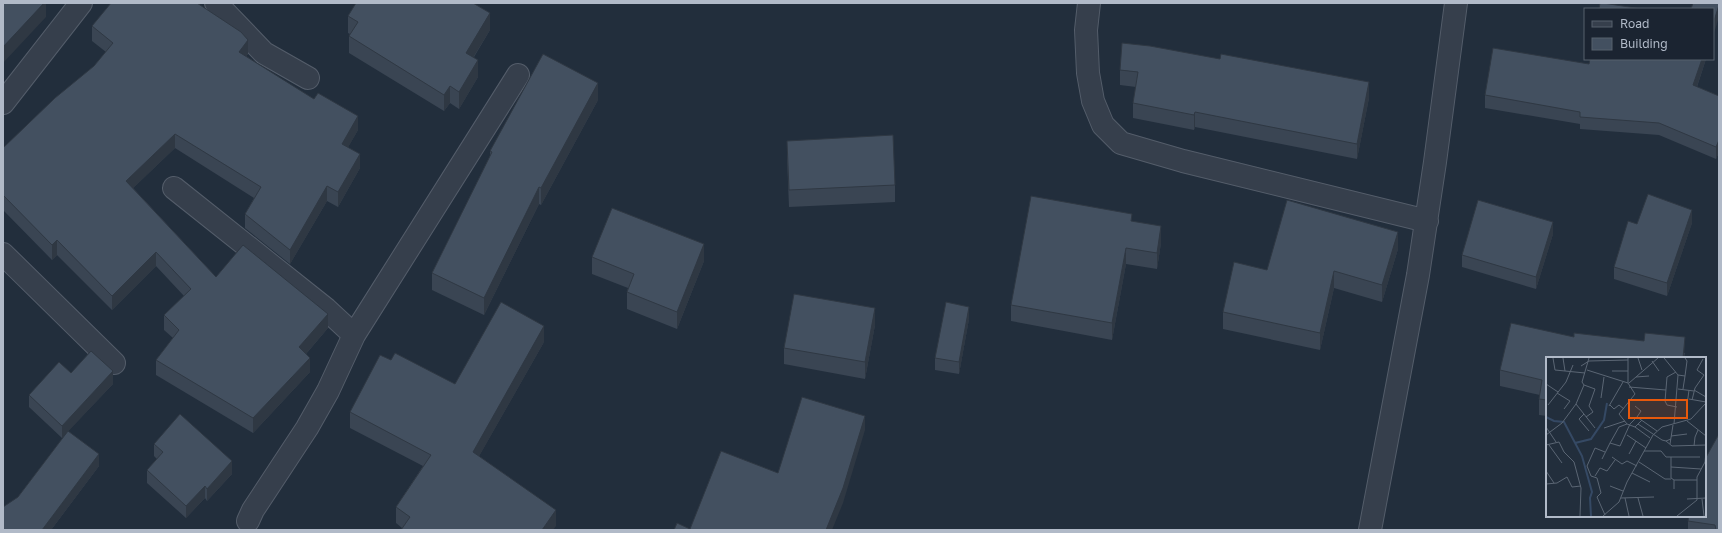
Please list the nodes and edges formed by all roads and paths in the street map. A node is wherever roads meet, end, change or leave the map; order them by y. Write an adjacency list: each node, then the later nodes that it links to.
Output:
1 (81, 3): 7 (street)
2 (216, 3): 6 (street)
3 (1089, 3): 9 (street)
4 (1456, 3): 9 (street)
5 (518, 75): 11 (street)
6 (308, 78)
7 (3, 103)
8 (174, 188): 11 (street)
9 (1426, 221): 14 (street)
10 (3, 254): 12 (street)
11 (354, 336): 13 (street)
12 (114, 363)
13 (250, 527)
14 (1370, 530)

